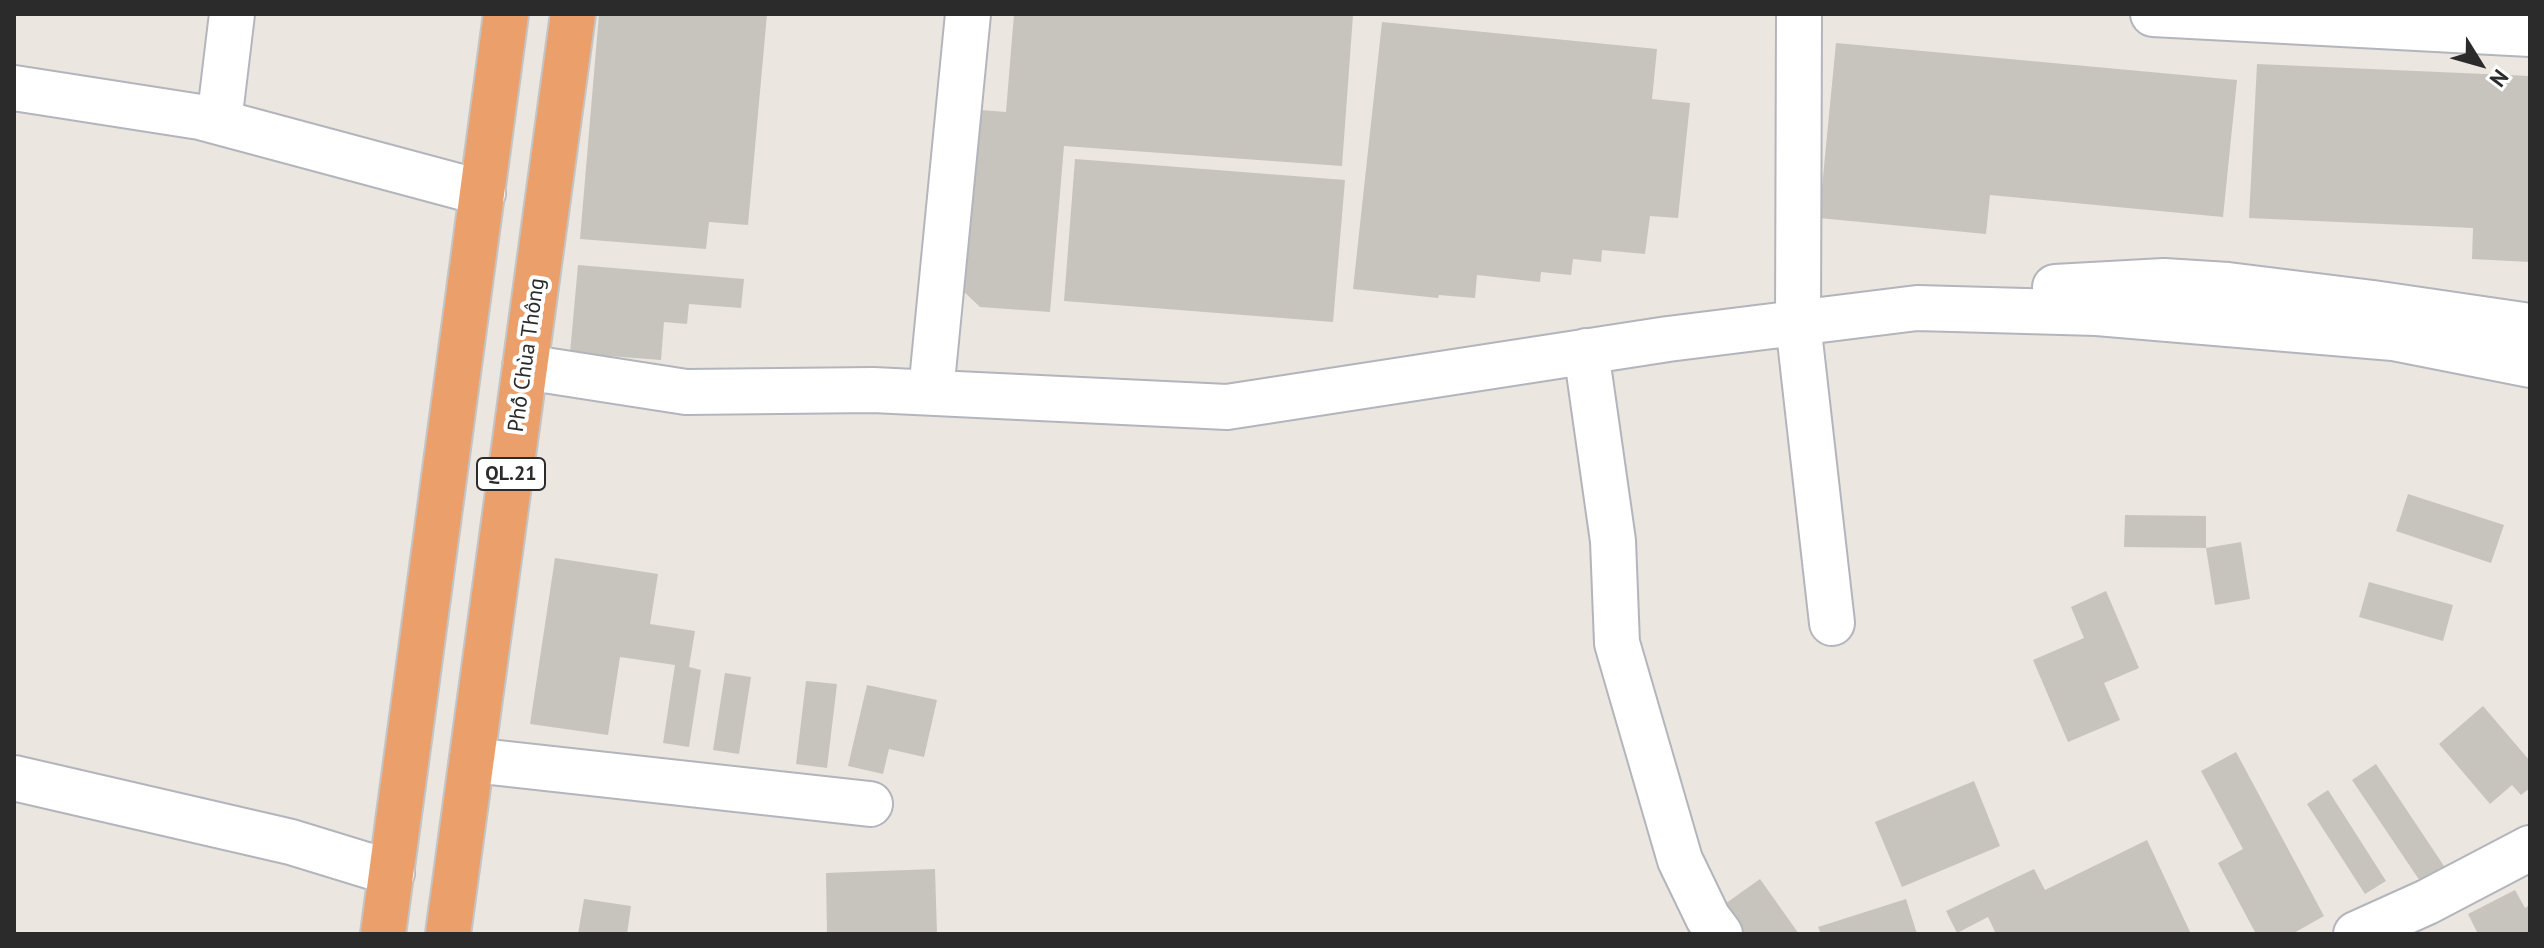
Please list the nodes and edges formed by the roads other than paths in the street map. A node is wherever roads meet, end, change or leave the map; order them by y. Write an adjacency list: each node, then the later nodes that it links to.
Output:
1 (232, 14): 9 (street)
2 (506, 14): 10 (highway, QL.21)
3 (573, 14): 15 (highway, Phố Chùa Thông / QL.21)
4 (968, 14): 16 (street)
5 (1799, 14): 11 (street)
6 (2153, 14): 7 (street)
7 (2530, 34)
8 (14, 88): 9 (street)
9 (219, 122): 10 (street)
10 (483, 193): 17 (highway, QL.21)
11 (1797, 312): 12 (street); 13 (street); 14 (street); 19 (street)
12 (2530, 326)
13 (1586, 351): 16 (street); 27 (street)
14 (2530, 365)
15 (525, 367): 16 (street); 18 (highway, Phố Chùa Thông / QL.21)
16 (931, 392)
17 (440, 508): 18 (highway); 24 (highway, QL.21)
18 (505, 513): 20 (highway, Phố Chùa Thông / QL.21)
19 (1832, 623)
20 (472, 760): 22 (street); 26 (highway, Phố Chùa Thông / QL.21)
21 (14, 778): 24 (street)
22 (870, 804)
23 (2530, 848): 28 (street)
24 (392, 873): 25 (highway, QL.21)
25 (383, 934)
26 (448, 934)
27 (1720, 934)
28 (2356, 934)

